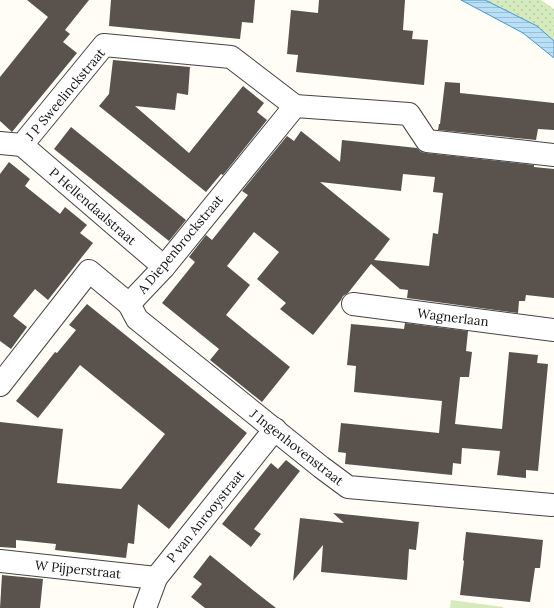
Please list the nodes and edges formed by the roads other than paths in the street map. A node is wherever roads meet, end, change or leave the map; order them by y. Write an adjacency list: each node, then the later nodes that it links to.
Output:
1 (295, 106): 3 (street, J P Sweelinckstraat); 4 (street); 5 (street, A Diepenbrockstraat)
2 (0, 143): 3 (street, J P Sweelinckstraat)
3 (22, 145): 5 (street, P Hellendaalstraat)
4 (554, 155)
5 (164, 267): 6 (street, A Diepenbrockstraat)
6 (129, 304): 9 (street, A Diepenbrockstraat); 10 (street, J Ingenhovenstraat)
7 (353, 304): 8 (street, Wagnerlaan)
8 (554, 330)
9 (1, 381)
10 (275, 429): 11 (street, J Ingenhovenstraat); 13 (street, P van Anrooystraat)
11 (554, 499)
12 (0, 561): 13 (street, W Pijperstraat)
13 (156, 578): 14 (street, P van Anrooystraat)
14 (148, 608)

